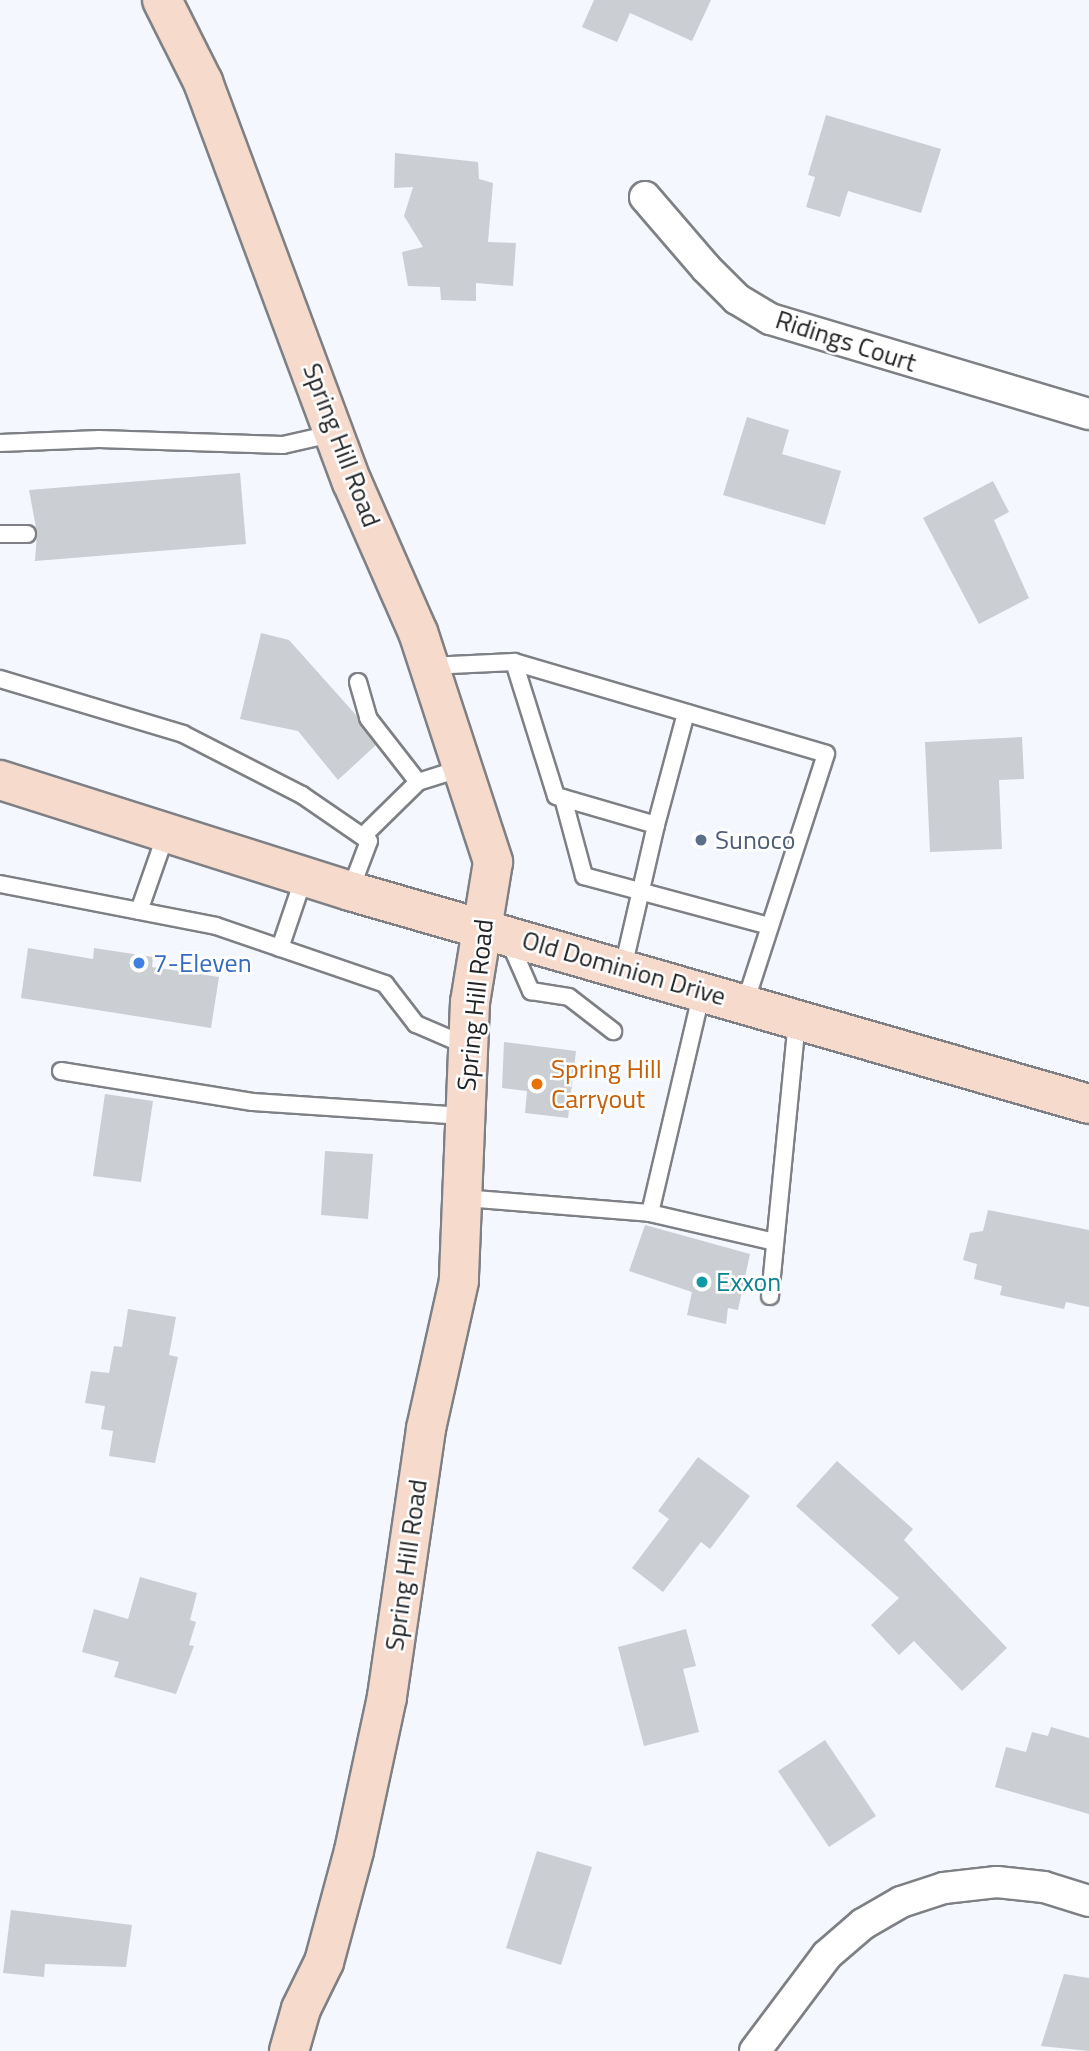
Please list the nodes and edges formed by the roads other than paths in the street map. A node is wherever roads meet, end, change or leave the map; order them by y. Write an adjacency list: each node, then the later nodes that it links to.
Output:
1 (162, 0): 4 (main road, Spring Hill Road)
2 (645, 197): 3 (street, Ridings Court)
3 (1089, 414)
4 (336, 433): 5 (lane); 9 (main road, Spring Hill Road)
5 (0, 443)
6 (0, 534): 7 (lane)
7 (27, 534)
8 (514, 662): 9 (lane); 12 (lane); 16 (lane)
9 (429, 666): 13 (main road, Spring Hill Road)
10 (0, 679): 19 (lane)
11 (358, 682): 15 (lane)
12 (686, 713): 17 (lane); 25 (lane)
13 (462, 768): 15 (lane); 26 (main road, Spring Hill Road)
14 (0, 780): 18 (main road, Old Dominion Drive)
15 (418, 782): 19 (lane)
16 (563, 798): 17 (lane); 23 (lane)
17 (656, 825): 23 (lane)
18 (166, 834): 20 (main road, Old Dominion Drive); 24 (lane)
19 (363, 836): 22 (lane)
20 (304, 877): 22 (main road, Old Dominion Drive); 27 (lane)
21 (0, 884): 24 (lane)
22 (350, 891): 26 (main road, Old Dominion Drive)
23 (641, 892): 25 (lane); 28 (lane)
24 (139, 911): 27 (lane)
25 (769, 926): 30 (lane)
26 (494, 931): 28 (main road, Old Dominion Drive); 32 (lane); 33 (main road, Spring Hill Road)
27 (280, 948): 33 (lane)
28 (623, 968): 29 (main road, Old Dominion Drive)
29 (703, 990): 30 (main road, Old Dominion Drive); 38 (lane)
30 (745, 1003): 31 (main road, Old Dominion Drive)
31 (797, 1018): 35 (main road, Old Dominion Drive); 39 (lane)
32 (612, 1031)
33 (468, 1047): 36 (main road, Spring Hill Road)
34 (61, 1071): 36 (lane)
35 (1089, 1104)
36 (464, 1116): 37 (main road, Spring Hill Road)
37 (464, 1198): 38 (lane); 42 (main road, Spring Hill Road)
38 (650, 1213): 39 (lane)
39 (775, 1242): 40 (lane)
40 (769, 1296)
41 (1089, 1901): 43 (street)
42 (289, 2051)
43 (755, 2051)

